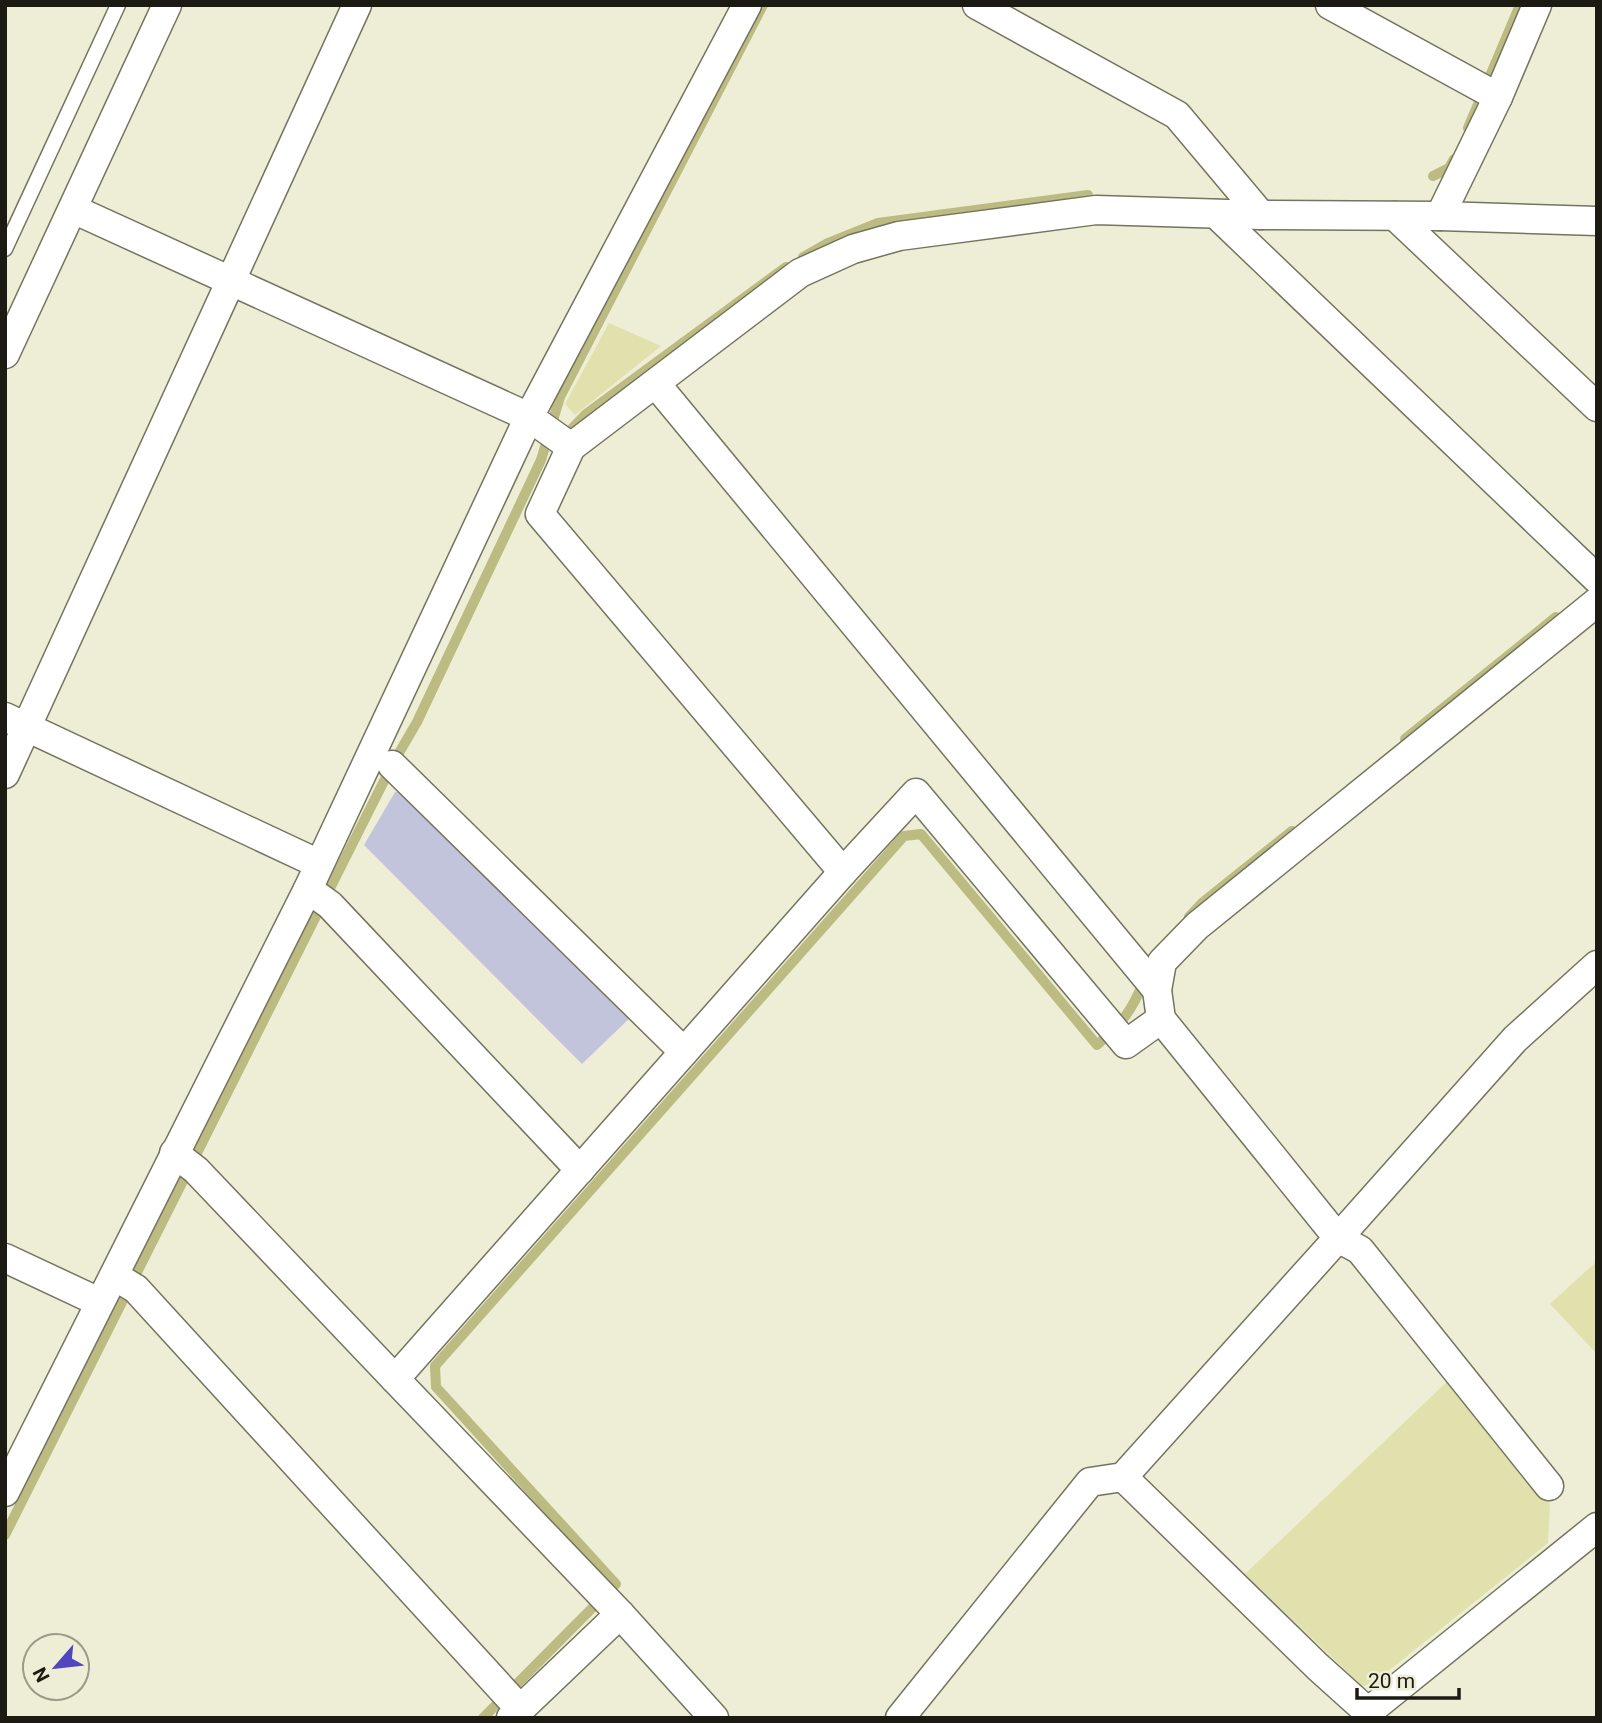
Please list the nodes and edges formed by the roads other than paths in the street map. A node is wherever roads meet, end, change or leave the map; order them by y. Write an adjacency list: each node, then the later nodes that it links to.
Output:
1 (118, 5): 15 (lane)
2 (167, 5): 9 (street)
3 (357, 5): 16 (street)
4 (747, 5): 20 (street)
5 (976, 5): 11 (street)
6 (1330, 5): 8 (street)
7 (1529, 8): 8 (street)
8 (1489, 92): 13 (street)
9 (72, 209): 16 (street); 17 (street)
10 (1216, 214): 11 (street); 18 (street); 21 (street)
11 (1261, 215): 12 (street)
12 (1395, 216): 13 (street); 19 (street)
13 (1440, 216): 14 (street)
14 (1597, 221)
15 (5, 249)
16 (230, 279): 20 (street); 22 (street)
17 (5, 354)
18 (656, 384): 20 (street); 28 (street)
19 (1597, 407)
20 (551, 433): 25 (street); 26 (street)
21 (1596, 586): 28 (street)
22 (16, 722): 24 (street); 26 (street)
23 (392, 765): 30 (street)
24 (5, 774)
25 (843, 872): 29 (street); 30 (street)
26 (318, 888): 31 (street); 32 (street)
27 (1597, 965): 33 (street)
28 (1150, 981): 29 (street)
29 (1161, 1019): 33 (street)
30 (684, 1052): 32 (street)
31 (184, 1160): 35 (street); 37 (street)
32 (580, 1170): 37 (street)
33 (1338, 1238): 38 (street); 39 (street)
34 (5, 1258): 36 (street)
35 (125, 1283): 36 (street); 43 (street)
36 (99, 1303): 40 (street)
37 (395, 1379): 42 (street)
38 (1123, 1477): 44 (street); 46 (street)
39 (1549, 1486)
40 (5, 1492)
41 (1597, 1527): 44 (street)
42 (608, 1602): 43 (street); 45 (street)
43 (512, 1704)
44 (1369, 1715)
45 (714, 1718)
46 (900, 1718)

